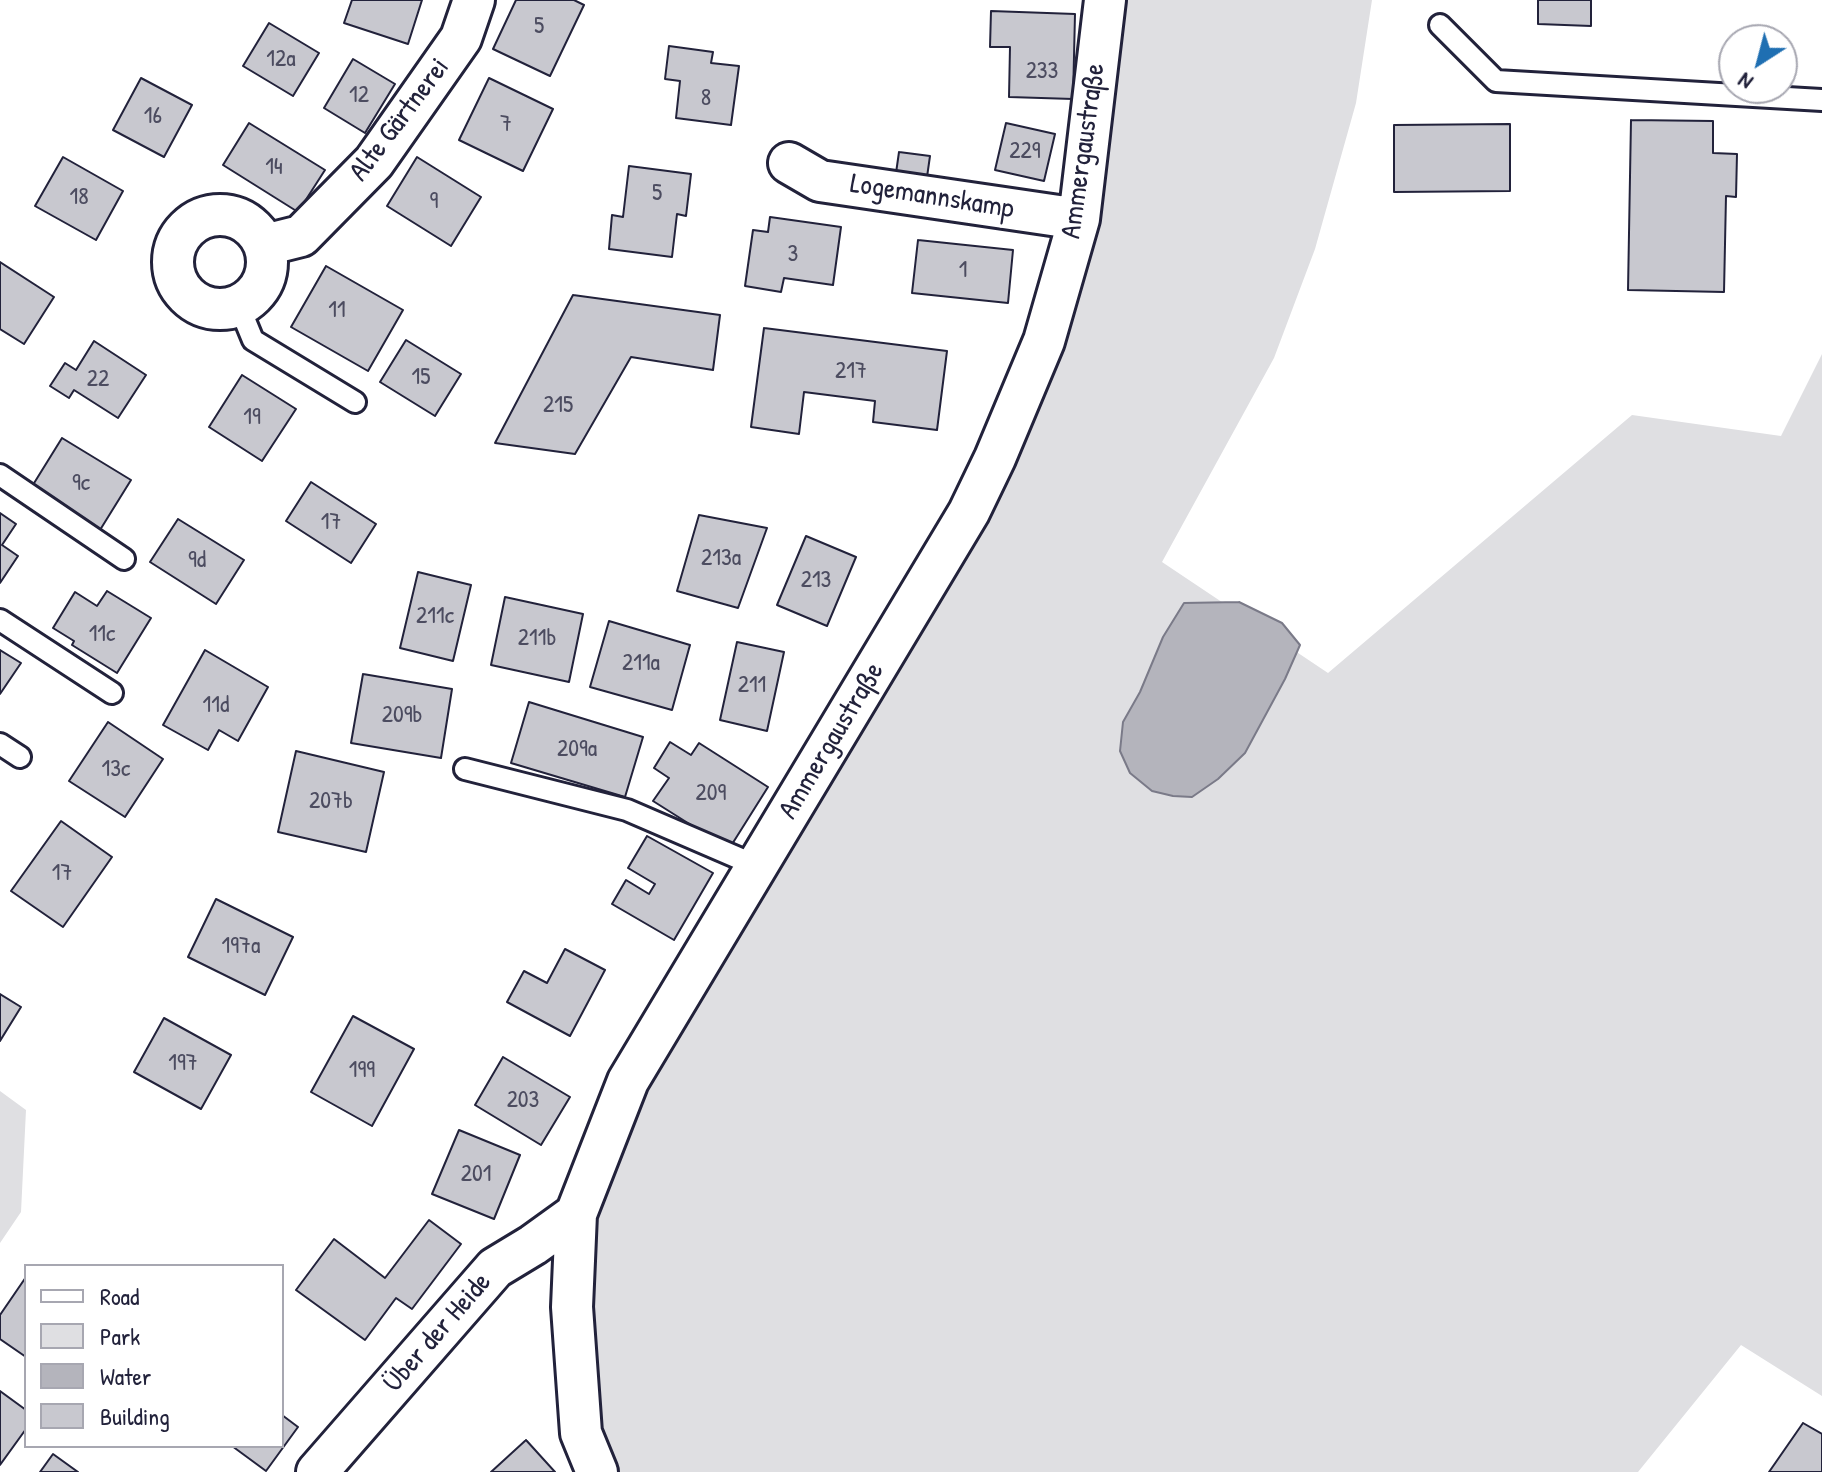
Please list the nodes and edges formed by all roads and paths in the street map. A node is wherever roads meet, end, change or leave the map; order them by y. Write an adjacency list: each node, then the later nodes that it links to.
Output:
1 (474, 0): 7 (street, Alte Gärtnerei)
2 (1105, 0): 6 (street, Ammergaustraße)
3 (1440, 25): 4 (lane)
4 (1822, 100)
5 (789, 163): 6 (street, Logemannskamp)
6 (1079, 219): 17 (street, Ammergaustraße)
7 (265, 245): 8 (street); 8 (street)
8 (239, 306): 9 (lane)
9 (355, 402)
10 (0, 475): 11 (lane)
11 (124, 559)
12 (0, 620): 13 (lane)
13 (112, 693)
14 (0, 744): 15 (lane)
15 (20, 757)
16 (465, 769): 17 (lane)
17 (757, 866): 18 (street, Ammergaustraße)
18 (576, 1214): 19 (street, Über der Heide); 20 (street, Ammergaustraße)
19 (317, 1472)
20 (597, 1472)

